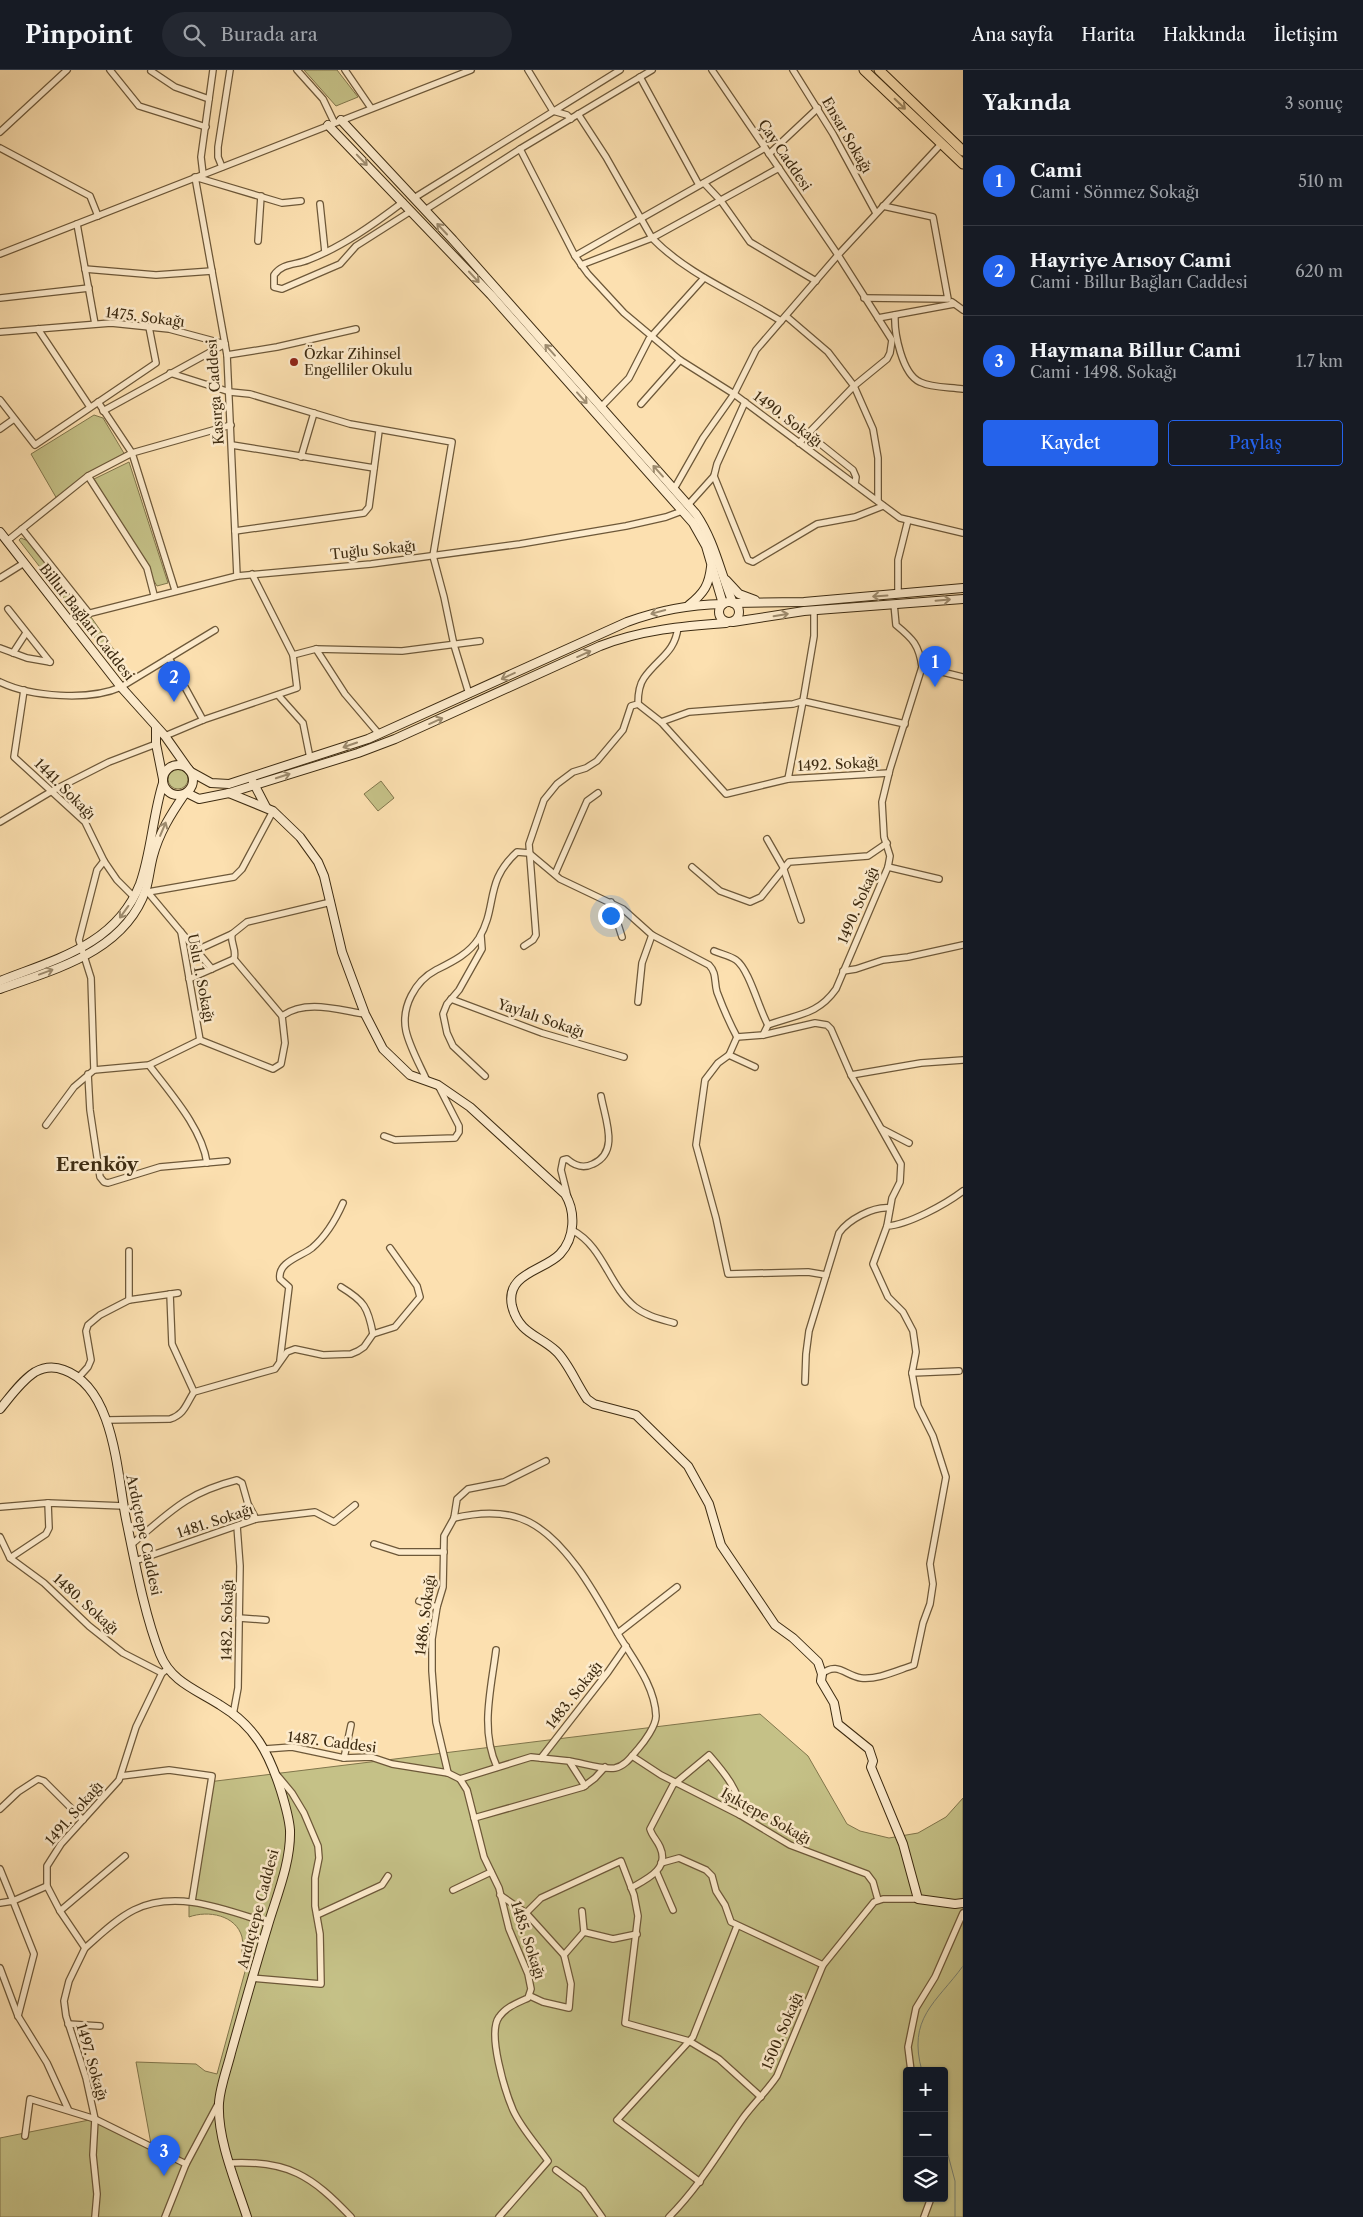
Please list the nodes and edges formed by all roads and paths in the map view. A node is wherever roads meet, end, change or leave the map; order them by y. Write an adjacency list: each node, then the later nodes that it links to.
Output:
1 (67, 70): 26 (street)
2 (110, 70): 25 (street)
3 (213, 70): 18 (street)
4 (230, 70): 34 (street)
5 (297, 70): 24 (street)
6 (344, 70): 19 (street)
7 (471, 70): 16 (street)
8 (528, 70): 21 (street)
9 (620, 70): 21 (street)
10 (652, 70): 17 (street)
11 (712, 70): 29 (street, Çay Caddesi)
12 (793, 70): 20 (street, Ensar Sokağı)
13 (864, 70): 27 (main road, one-way to 27)
14 (879, 70): 31 (main road)
15 (151, 71): 18 (street)
16 (459, 72): 19 (street)
17 (640, 77): 22 (street); 38 (street)
18 (209, 99): 25 (street)
19 (371, 108): 24 (street)
20 (818, 108): 32 (street); 48 (street, Ensar Sokağı)
21 (553, 111): 23 (street); 40 (street)
22 (578, 114): 23 (street); 50 (street)
23 (571, 119): 30 (street)
24 (334, 122): 34 (street); 40 (street); 43 (street, one-way to 43)
25 (206, 127): 36 (street)
26 (0, 132)
27 (942, 143): 33 (main road); 45 (street)
28 (0, 148): 49 (street)
29 (765, 148): 32 (street, Çay Caddesi); 38 (street)
30 (520, 149): 46 (street); 57 (street, 1490. Sokağı)
31 (963, 150)
32 (769, 154): 35 (street, Çay Caddesi)
33 (963, 164)
34 (222, 167): 36 (street)
35 (779, 168): 41 (street); 56 (street, Çay Caddesi)
36 (203, 174): 37 (street)
37 (195, 178): 39 (street); 49 (street); 60 (street, Kasırga Caddesi)
38 (701, 184): 41 (street); 50 (street)
39 (261, 196): 42 (street); 53 (street)
40 (414, 198): 46 (street)
41 (721, 200): 52 (street); 62 (street)
42 (301, 201)
43 (403, 202): 47 (street); 54 (street)
44 (320, 204): 54 (street)
45 (883, 206): 48 (street); 66 (street)
46 (425, 210): 92 (street, one-way to 46)
47 (411, 211): 54 (street); 110 (street, one-way to 110)
48 (876, 213): 56 (street)
49 (98, 216): 51 (street)
50 (641, 218): 52 (street); 57 (street)
51 (77, 224): 55 (street); 59 (street)
52 (652, 238): 58 (street); 61 (street)
53 (258, 241)
54 (325, 252)
55 (0, 254)
56 (838, 255): 62 (street); 65 (street, Çay Caddesi)
57 (575, 256): 58 (street, 1490. Sokağı)
58 (581, 265): 78 (street, 1490. Sokağı)
59 (85, 270): 60 (street); 63 (street)
60 (212, 271): 79 (street, Kasırga Caddesi)
61 (704, 278): 72 (street); 78 (street)
62 (816, 281): 70 (street)
63 (89, 288): 64 (street); 73 (street)
64 (0, 298)
65 (864, 298): 66 (street); 71 (street, Çay Caddesi)
66 (948, 299): 67 (street)
67 (954, 304): 68 (street); 69 (street)
68 (963, 310)
69 (895, 315): 71 (street); 84 (street)
70 (786, 316): 72 (street); 83 (street)
71 (878, 318): 83 (street, Çay Caddesi)
72 (781, 321): 86 (street)
73 (95, 324): 74 (street, 1475. Sokağı); 75 (street, 1475. Sokağı)
74 (149, 327): 79 (street, 1475. Sokağı); 88 (street)
75 (38, 329): 77 (street, 1475. Sokağı); 91 (street)
76 (356, 329): 80 (street)
77 (0, 332)
78 (653, 336): 81 (street, 1490. Sokağı); 92 (street)
79 (225, 344): 80 (street, Kasırga Caddesi); 82 (street)
80 (227, 356): 85 (street, Kasırga Caddesi)
81 (680, 360): 86 (street, 1490. Sokağı); 90 (street)
82 (170, 373): 85 (street); 93 (street)
83 (854, 386): 99 (street, Çay Caddesi); 109 (street)
84 (963, 389)
85 (230, 392): 94 (street); 96 (street, Kasırga Caddesi)
86 (734, 394): 89 (street, 1490. Sokağı); 108 (street)
87 (0, 400): 95 (street)
88 (98, 402): 91 (street); 93 (street)
89 (745, 402): 100 (street, 1490. Sokağı); 106 (street)
90 (641, 404)
91 (90, 407): 95 (street)
92 (601, 407): 108 (street, one-way to 92)
93 (104, 411): 102 (street)
94 (314, 413): 98 (street); 103 (street)
95 (14, 419): 97 (street)
96 (231, 425): 101 (street, Kasırga Caddesi); 102 (street)
97 (0, 429)
98 (379, 431): 104 (street); 117 (street)
99 (808, 434): 100 (street, Çay Caddesi); 107 (street)
100 (799, 443): 107 (street, 1490. Sokağı)
101 (232, 445): 103 (street); 114 (street, Kasırga Caddesi)
102 (132, 453): 105 (street); 125 (street)
103 (301, 457): 104 (street)
104 (374, 468): 114 (street)
105 (88, 476): 112 (street); 127 (street)
106 (714, 476): 109 (street); 110 (street)
107 (855, 484): 109 (street, 1490. Sokağı)
108 (674, 489): 110 (street)
109 (881, 504): 111 (street, 1490. Sokağı)
110 (685, 508): 117 (street, Tuğlu Sokağı); 118 (street); 121 (street)
111 (908, 520): 115 (street, 1490. Sokağı); 126 (street)
112 (22, 529): 116 (street); 136 (street)
113 (0, 532): 116 (street, Billur Bağları Caddesi)
114 (235, 532): 122 (street, Kasırga Caddesi)
115 (963, 533)
116 (7, 541): 119 (street, Billur Bağları Caddesi)
117 (433, 556): 120 (street, Tuğlu Sokağı); 143 (street)
118 (711, 562): 131 (street); 133 (street)
119 (24, 563): 123 (street); 137 (street, Billur Bağları Caddesi)
120 (252, 574): 122 (street, Tuğlu Sokağı); 147 (street)
121 (722, 575): 129 (street); 130 (street)
122 (237, 576): 125 (street, Tuğlu Sokağı)
123 (0, 578)
124 (963, 588): 126 (street)
125 (175, 590): 127 (street, Tuğlu Sokağı)
126 (898, 594): 129 (street, one-way to 129)
127 (154, 595): 136 (street, Tuğlu Sokağı)
128 (963, 598): 132 (street, one-way to 128)
129 (769, 602): 130 (street)
130 (733, 603): 131 (street); 138 (street)
131 (723, 604): 133 (street); 138 (street)
132 (894, 604): 135 (street); 149 (street)
133 (689, 605): 154 (street, one-way to 154)
134 (8, 609): 141 (street)
135 (814, 610): 138 (street, one-way to 135); 156 (street)
136 (88, 612): 137 (street, Tuğlu Sokağı)
137 (67, 618): 152 (street, Billur Bağları Caddesi)
138 (730, 622): 139 (street)
139 (678, 627): 157 (street); 170 (street, one-way to 139)
140 (215, 630): 148 (street)
141 (26, 633): 146 (street); 146 (street)
142 (480, 641): 143 (street)
143 (454, 645): 145 (street); 154 (street)
144 (0, 648): 146 (street)
145 (316, 649): 147 (street); 162 (street)
146 (13, 653)
147 (294, 655): 155 (street)
148 (169, 658): 152 (street); 158 (street)
149 (922, 668): 150 (street); 160 (street, 1490. Sokağı)
150 (963, 676)
151 (0, 682): 153 (street)
152 (121, 687): 153 (street); 161 (street, Billur Bağları Caddesi)
153 (24, 690): 171 (street, 1441. Sokağı)
154 (469, 694): 162 (street)
155 (278, 696): 158 (street); 165 (street)
156 (803, 701): 159 (street); 160 (street); 168 (street)
157 (638, 704): 159 (street); 179 (street)
158 (203, 720): 163 (street)
159 (661, 722): 168 (street, 1492. Sokağı)
160 (905, 724): 167 (street, 1490. Sokağı)
161 (156, 727): 163 (street, Billur Bağları Caddesi); 164 (street)
162 (379, 734): 165 (street, one-way to 165)
163 (165, 736): 166 (street, Billur Bağları Caddesi)
164 (156, 744): 169 (street); 171 (street)
165 (310, 758): 170 (street)
166 (190, 771): 169 (street); 170 (street); 174 (street)
167 (889, 774): 168 (street, 1492. Sokağı); 178 (street, 1490. Sokağı)
168 (788, 778)
169 (163, 781): 174 (street); 186 (street)
170 (253, 782): 172 (street); 175 (street)
171 (52, 791): 176 (street); 180 (street, 1441. Sokağı)
172 (229, 793): 174 (street); 175 (street)
173 (598, 793): 184 (street)
174 (185, 794): 187 (street, one-way to 174)
175 (269, 809): 187 (street); 189 (street)
176 (0, 822)
177 (767, 839): 182 (street)
178 (887, 843): 182 (street); 183 (street, 1490. Sokağı)
179 (529, 853): 184 (street); 194 (street); 198 (street)
180 (104, 861): 188 (street, 1441. Sokağı); 199 (street)
181 (692, 867): 182 (street)
182 (783, 867): 191 (street)
183 (888, 867): 185 (street); 205 (street, 1490. Sokağı)
184 (554, 874): 190 (street)
185 (939, 879)
186 (140, 883): 187 (street, Uslu 1. Sokağı); 188 (street)
187 (147, 891): 192 (street, Uslu 1. Sokağı); 202 (street)
188 (133, 896): 199 (street, one-way to 199)
189 (331, 902): 193 (street); 211 (street)
190 (610, 902): 195 (street); 196 (street)
191 (801, 920)
192 (181, 931): 200 (street); 206 (street, Uslu 1. Sokağı)
193 (232, 934): 200 (street); 203 (street)
194 (480, 934): 209 (street); 226 (street)
195 (652, 935): 210 (street); 215 (street)
196 (622, 937)
197 (963, 945): 205 (street)
198 (524, 946)
199 (80, 948): 202 (street); 207 (street)
200 (197, 950): 204 (street)
201 (714, 951): 213 (street)
202 (84, 957): 208 (street, one-way to 202); 222 (street)
203 (234, 959): 204 (street); 212 (street)
204 (212, 969): 206 (street)
205 (843, 971): 213 (street, 1490. Sokağı)
206 (189, 979): 216 (street, Uslu 1. Sokağı)
207 (0, 981)
208 (0, 989)
209 (452, 999): 218 (street, Yaylalı Sokağı); 225 (street)
210 (638, 1002)
211 (365, 1014): 212 (street); 226 (street)
212 (282, 1016): 216 (street)
213 (768, 1025): 214 (street)
214 (763, 1035): 215 (street); 224 (street)
215 (737, 1037): 217 (street)
216 (200, 1040): 220 (street, Uslu 1. Sokağı)
217 (729, 1055): 221 (street); 243 (street)
218 (624, 1057)
219 (963, 1060): 224 (street)
220 (149, 1065): 222 (street, Uslu 1. Sokağı); 234 (street)
221 (754, 1067)
222 (94, 1070): 223 (street)
223 (88, 1074): 229 (street); 234 (street)
224 (851, 1075): 230 (street)
225 (485, 1076)
226 (427, 1081): 227 (street)
227 (438, 1085): 231 (street); 236 (street)
228 (601, 1096): 236 (street)
229 (46, 1125)
230 (882, 1129): 232 (street); 238 (street)
231 (384, 1136)
232 (909, 1143)
233 (227, 1161): 234 (street)
234 (208, 1162)
235 (963, 1191): 239 (street)
236 (569, 1200): 240 (street)
237 (344, 1203): 250 (street)
238 (890, 1208): 239 (street); 243 (street)
239 (887, 1226): 252 (street)
240 (572, 1230): 248 (street); 281 (street)
241 (390, 1248): 249 (street)
242 (129, 1252): 247 (street)
243 (826, 1275): 254 (street)
244 (341, 1288): 249 (street)
245 (178, 1293): 246 (street)
246 (170, 1294): 247 (street); 255 (street)
247 (129, 1300): 253 (street)
248 (674, 1323)
249 (373, 1334): 250 (street)
250 (280, 1362): 255 (street)
251 (959, 1371): 252 (street)
252 (912, 1373): 281 (street)
253 (78, 1377): 256 (street, Ardıçtepe Caddesi); 257 (street, Ardıçtepe Caddesi)
254 (805, 1382)
255 (194, 1392): 257 (street)
256 (0, 1409)
257 (107, 1420): 261 (street, Ardıçtepe Caddesi)
258 (546, 1462): 263 (street, 1486. Sokağı)
259 (48, 1503): 261 (street); 262 (street); 270 (street)
260 (355, 1505): 264 (street, 1481. Sokağı)
261 (124, 1506): 267 (street, Ardıçtepe Caddesi)
262 (0, 1507)
263 (454, 1518): 269 (street, 1486. Sokağı); 277 (street)
264 (256, 1519): 265 (street, 1481. Sokağı); 267 (street)
265 (237, 1526): 271 (street, 1481. Sokağı); 275 (street, 1482. Sokağı)
266 (0, 1537): 270 (street, 1480. Sokağı)
267 (132, 1544): 271 (street, Ardıçtepe Caddesi)
268 (374, 1544): 269 (street)
269 (444, 1552): 274 (street, 1486. Sokağı)
270 (10, 1558): 280 (street, 1480. Sokağı)
271 (136, 1561): 280 (street, Ardıçtepe Caddesi)
272 (677, 1587): 277 (street)
273 (419, 1601): 274 (street)
274 (437, 1607): 292 (street, 1486. Sokağı)
275 (239, 1618): 276 (street); 282 (street, 1482. Sokağı)
276 (266, 1620)
277 (618, 1634): 278 (street)
278 (626, 1646): 285 (street); 287 (street, 1483. Sokağı)
279 (496, 1650): 290 (street)
280 (165, 1670): 282 (street, Ardıçtepe Caddesi); 293 (street, 1491. Sokağı)
281 (822, 1674): 311 (street)
282 (233, 1715): 284 (street, Ardıçtepe Caddesi)
283 (351, 1725): 286 (street)
284 (265, 1749): 286 (street, 1487. Caddesi); 291 (street, Ardıçtepe Caddesi)
285 (632, 1756): 289 (street); 295 (street, Işıktepe Sokağı)
286 (344, 1758): 292 (street, 1487. Caddesi)
287 (541, 1758): 288 (street); 290 (street)
288 (569, 1761): 289 (street); 296 (street)
289 (605, 1767): 296 (street)
290 (496, 1768): 294 (street)
291 (275, 1773): 322 (street); 323 (street, Ardıçtepe Caddesi)
292 (448, 1774): 294 (street, 1487. Caddesi)
293 (121, 1776): 300 (street, 1491. Sokağı); 314 (street)
294 (460, 1779): 299 (street, 1485. Sokağı)
295 (676, 1782): 298 (street, Işıktepe Sokağı); 298 (street); 302 (street)
296 (585, 1786): 299 (street)
297 (0, 1809): 300 (street)
298 (740, 1815): 312 (street, Işıktepe Sokağı)
299 (474, 1818): 304 (street, 1485. Sokağı)
300 (83, 1820): 307 (street, 1491. Sokağı)
301 (125, 1856): 317 (street)
302 (661, 1863): 305 (street); 324 (street)
303 (0, 1869): 313 (street)
304 (490, 1872): 309 (street); 310 (street, 1485. Sokağı)
305 (657, 1873): 308 (street); 318 (street)
306 (388, 1876): 322 (street)
307 (47, 1886): 313 (street); 317 (street)
308 (632, 1888): 320 (street); 326 (street)
309 (453, 1890)
310 (500, 1895): 320 (street); 332 (street, 1485. Sokağı)
311 (918, 1899): 312 (street); 316 (street)
312 (878, 1900): 329 (street, 1500. Sokağı)
313 (13, 1901): 315 (street); 333 (street)
314 (192, 1901): 323 (street); 327 (street)
315 (0, 1903)
316 (963, 1903)
317 (60, 1910): 327 (street)
318 (674, 1910)
319 (582, 1911): 325 (street)
320 (526, 1913): 328 (street)
321 (963, 1913): 337 (street)
322 (317, 1915): 331 (street)
323 (268, 1923): 331 (street, Ardıçtepe Caddesi)
324 (737, 1926): 329 (street); 336 (street)
325 (584, 1932): 326 (street); 328 (street)
326 (637, 1934): 336 (street)
327 (85, 1948): 334 (street, 1497. Sokağı)
328 (564, 1955): 332 (street)
329 (823, 1965): 338 (street, 1500. Sokağı)
330 (0, 1968): 333 (street)
331 (252, 1978): 339 (street, Ardıçtepe Caddesi)
332 (530, 1996): 352 (street, 1485. Sokağı)
333 (18, 2016): 340 (street)
334 (68, 2024): 335 (street); 341 (street, 1497. Sokağı)
335 (100, 2026)
336 (689, 2041): 338 (street); 346 (street)
337 (911, 2067)
338 (761, 2096): 346 (street, 1500. Sokağı)
339 (219, 2102): 343 (street, Ardıçtepe Caddesi); 344 (street)
340 (68, 2109): 341 (street); 342 (street)
341 (95, 2118): 344 (street); 349 (street, 1497. Sokağı)
342 (25, 2136)
343 (230, 2163): 348 (street); 351 (street, Ardıçtepe Caddesi)
344 (186, 2164): 350 (street)
345 (556, 2170): 353 (street)
346 (700, 2182): 354 (street, 1500. Sokağı)
347 (930, 2202): 355 (street)
348 (350, 2216)
349 (95, 2217)
350 (165, 2217)
351 (247, 2217)
352 (499, 2217)
353 (602, 2217)
354 (669, 2217)
355 (924, 2217)

